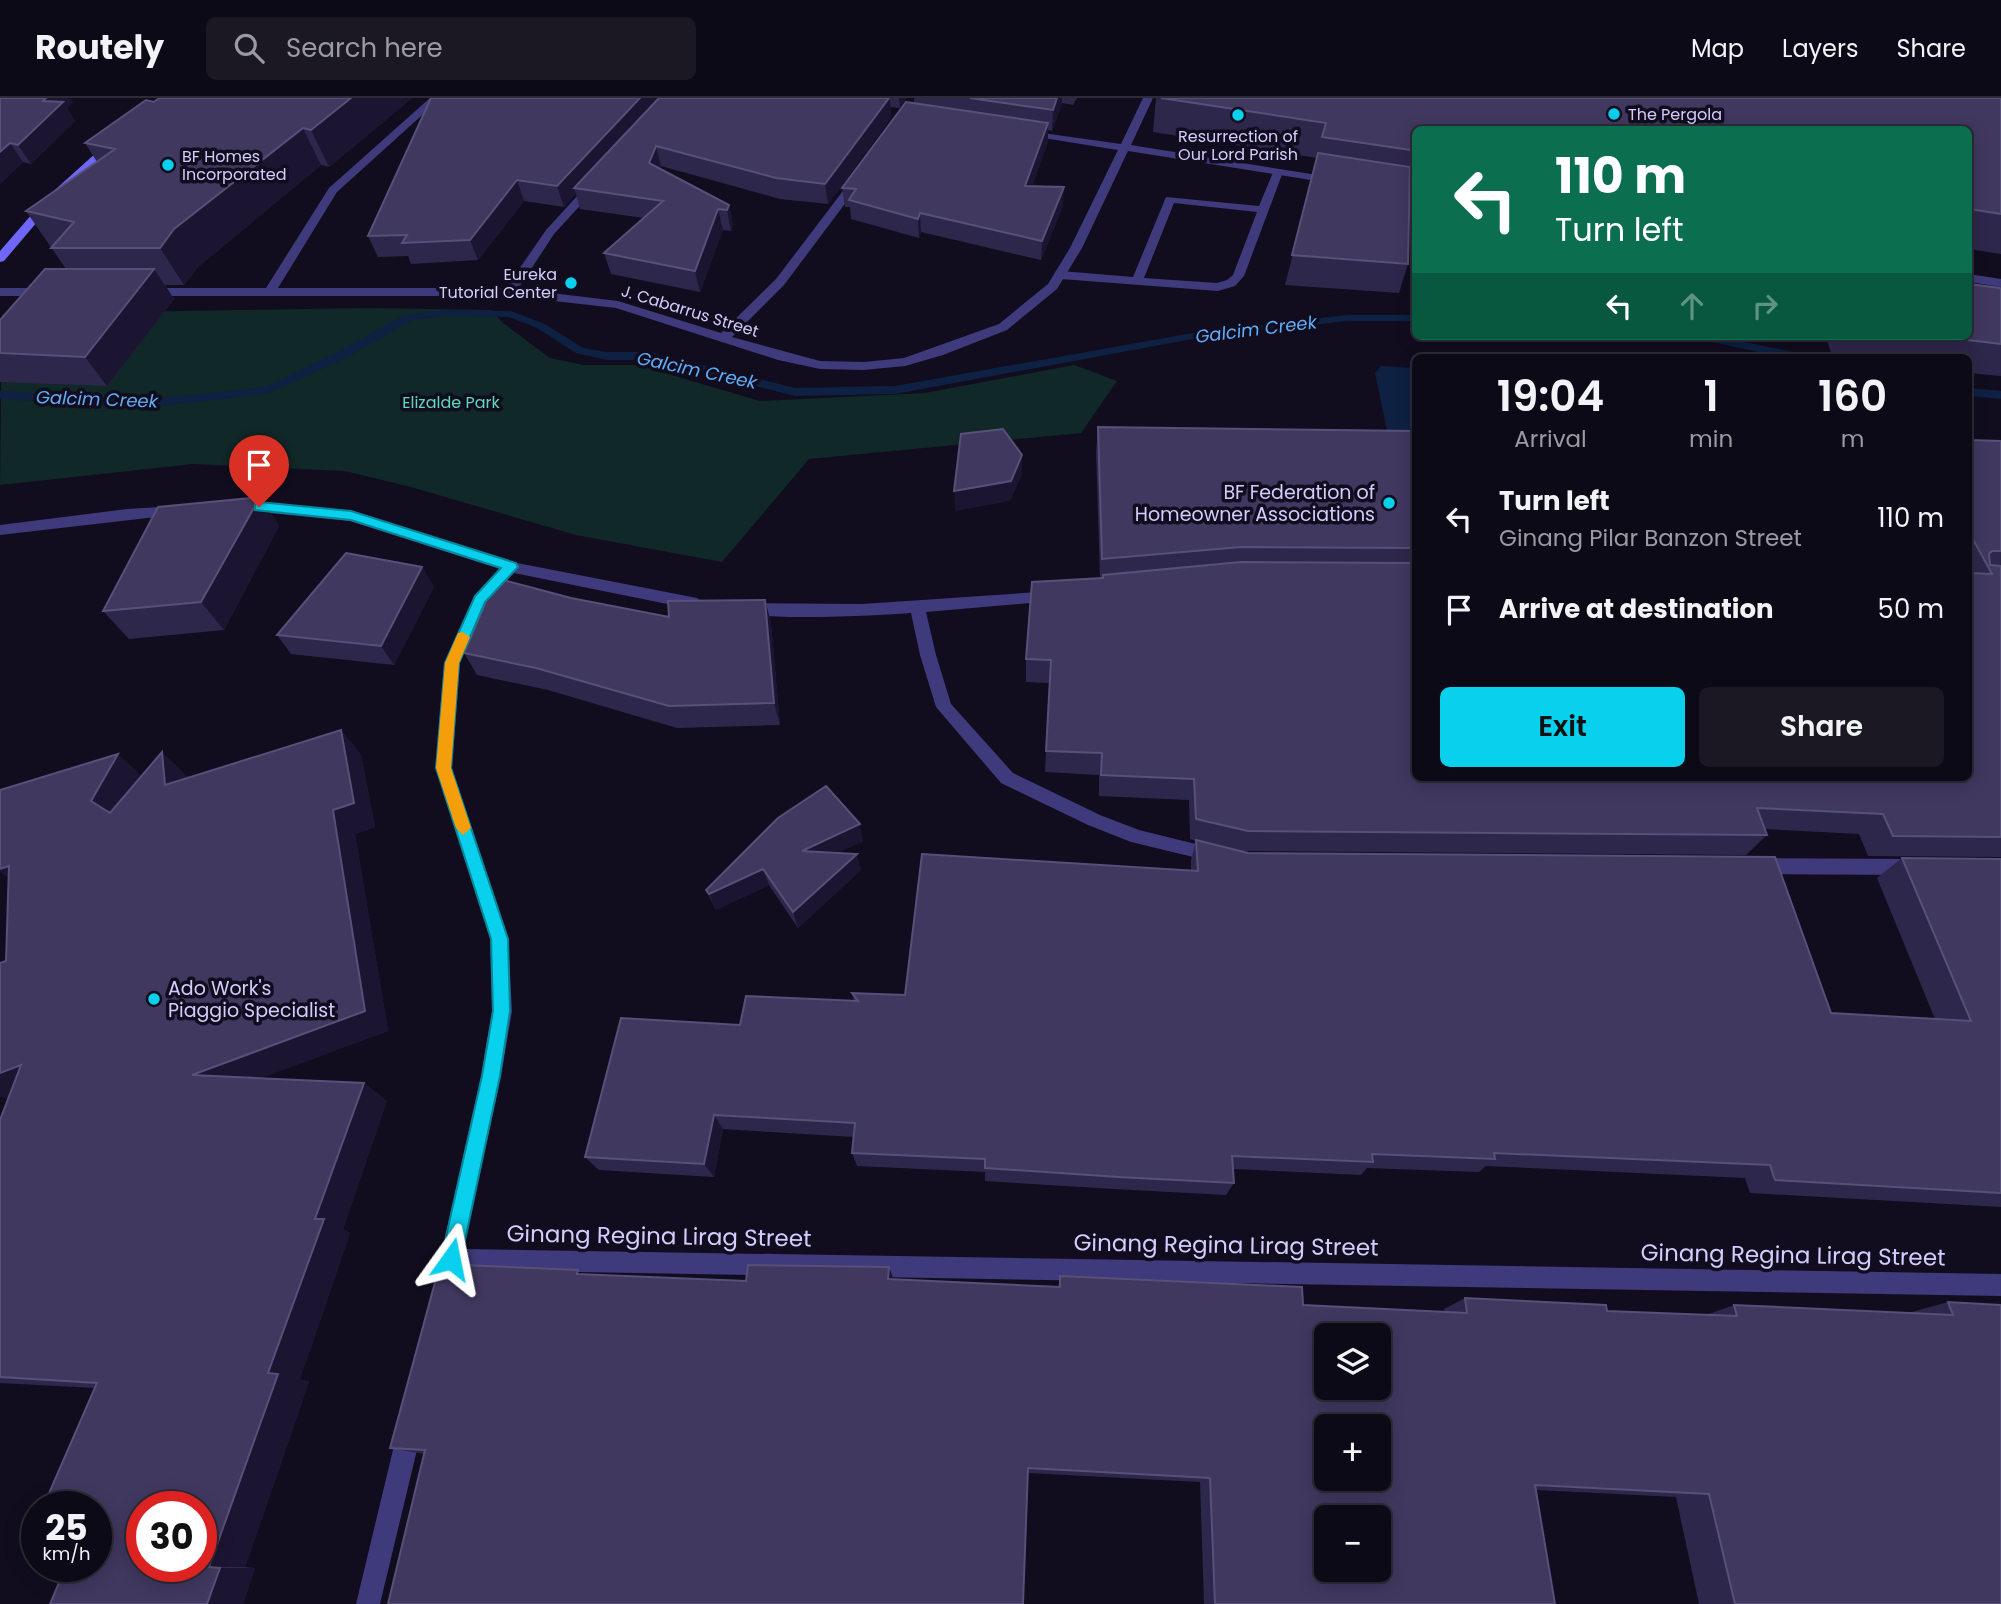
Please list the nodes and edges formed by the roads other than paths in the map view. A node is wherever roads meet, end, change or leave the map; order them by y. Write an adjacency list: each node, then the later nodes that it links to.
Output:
1 (436, 98): 19 (street)
2 (1148, 98): 5 (street, J. Cabarrus Street)
3 (1015, 130): 5 (street)
4 (122, 137): 11 (street)
5 (1124, 148): 7 (street); 12 (street, J. Cabarrus Street)
6 (867, 166): 21 (street)
7 (1279, 172): 9 (street); 10 (street)
8 (598, 180): 20 (street)
9 (1347, 183)
10 (1265, 210): 14 (street); 14 (street)
11 (0, 258)
12 (1061, 275): 14 (street); 21 (street, J. Cabarrus Street)
13 (1972, 278): 15 (street)
14 (1138, 281)
15 (2001, 283)
16 (0, 292): 17 (street)
17 (68, 292)
18 (135, 292): 19 (street, J. Cabarrus Street)
19 (270, 292): 20 (street, J. Cabarrus Street)
20 (510, 292): 21 (street, J. Cabarrus Street)
21 (724, 337)
22 (233, 508): 25 (street)
23 (193, 510): 24 (street)
24 (0, 530)
25 (511, 567): 27 (street); 33 (street)
26 (1070, 594): 29 (street)
27 (710, 606)
28 (735, 608): 29 (street)
29 (918, 608): 30 (street)
30 (1228, 859)
31 (1739, 866): 32 (street)
32 (1932, 867)
33 (451, 1259): 34 (street, Ginang Regina Lirag Street); 35 (street)
34 (2001, 1285)
35 (444, 1286)
36 (416, 1405): 37 (street)
37 (368, 1604)

